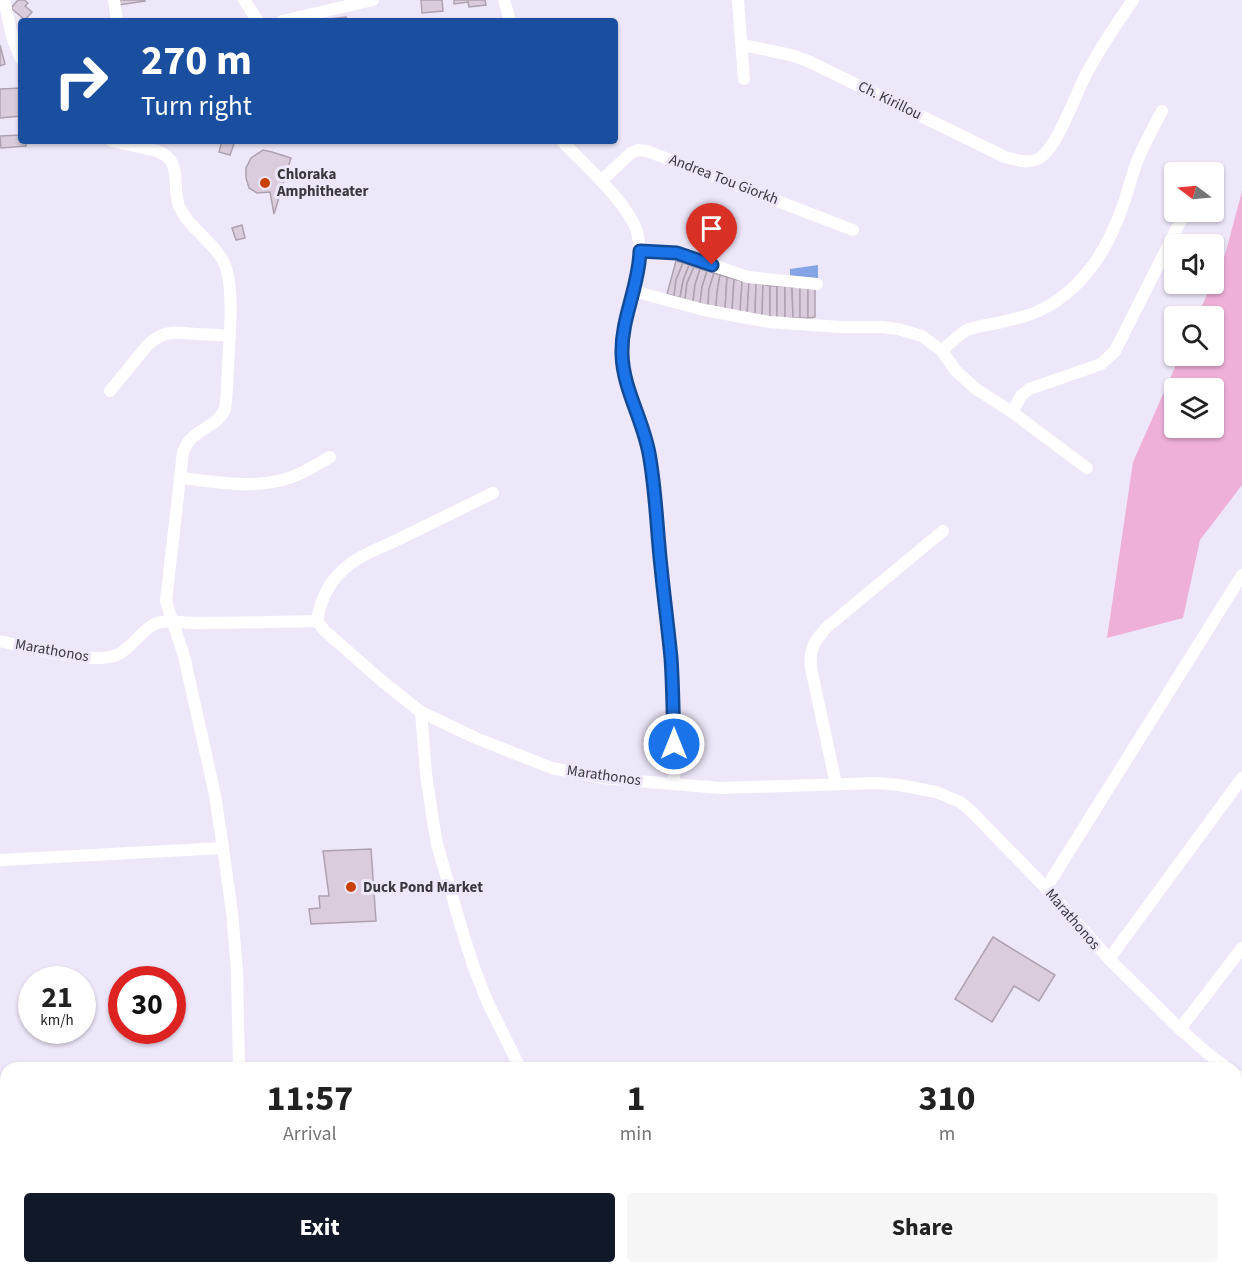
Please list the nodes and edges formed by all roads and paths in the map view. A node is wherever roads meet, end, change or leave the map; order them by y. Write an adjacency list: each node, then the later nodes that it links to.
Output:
1 (4, 0): 13 (street)
2 (114, 0): 8 (street)
3 (244, 0): 9 (street)
4 (373, 0): 10 (street)
5 (504, 0): 11 (street)
6 (738, 0): 12 (street)
7 (1133, 0): 12 (street, Ch. Kirillou)
8 (117, 18)
9 (256, 18)
10 (295, 18)
11 (509, 18)
12 (742, 45): 14 (street)
13 (18, 52)
14 (744, 79)
15 (1162, 111): 25 (street)
16 (137, 144): 24 (street)
17 (565, 144): 18 (street)
18 (601, 181): 20 (street, Andrea Tou Giorkh); 21 (street)
19 (1180, 222): 27 (street)
20 (853, 230)
21 (640, 251): 22 (street); 23 (street)
22 (817, 284)
23 (633, 291): 25 (street); 39 (street)
24 (230, 336): 26 (street); 30 (street)
25 (942, 351): 27 (street)
26 (110, 391)
27 (1012, 412): 29 (street)
28 (330, 457): 30 (street)
29 (1087, 468)
30 (180, 478): 35 (street)
31 (493, 493): 34 (street)
32 (943, 531): 40 (street)
33 (1242, 575): 43 (street)
34 (316, 621): 35 (street, Marathonos); 37 (street, Marathonos)
35 (173, 622): 36 (street, Marathonos); 41 (street)
36 (0, 641)
37 (421, 712): 39 (street, Marathonos); 48 (street)
38 (1242, 778): 45 (street)
39 (674, 784): 40 (street, Marathonos)
40 (836, 784): 43 (street, Marathonos)
41 (223, 848): 42 (street); 47 (street)
42 (0, 860)
43 (1046, 888): 45 (street, Marathonos)
44 (1242, 948): 46 (street)
45 (1108, 958): 46 (street, Marathonos)
46 (1180, 1029): 49 (street, Marathonos)
47 (239, 1062)
48 (517, 1062)
49 (1219, 1062)

